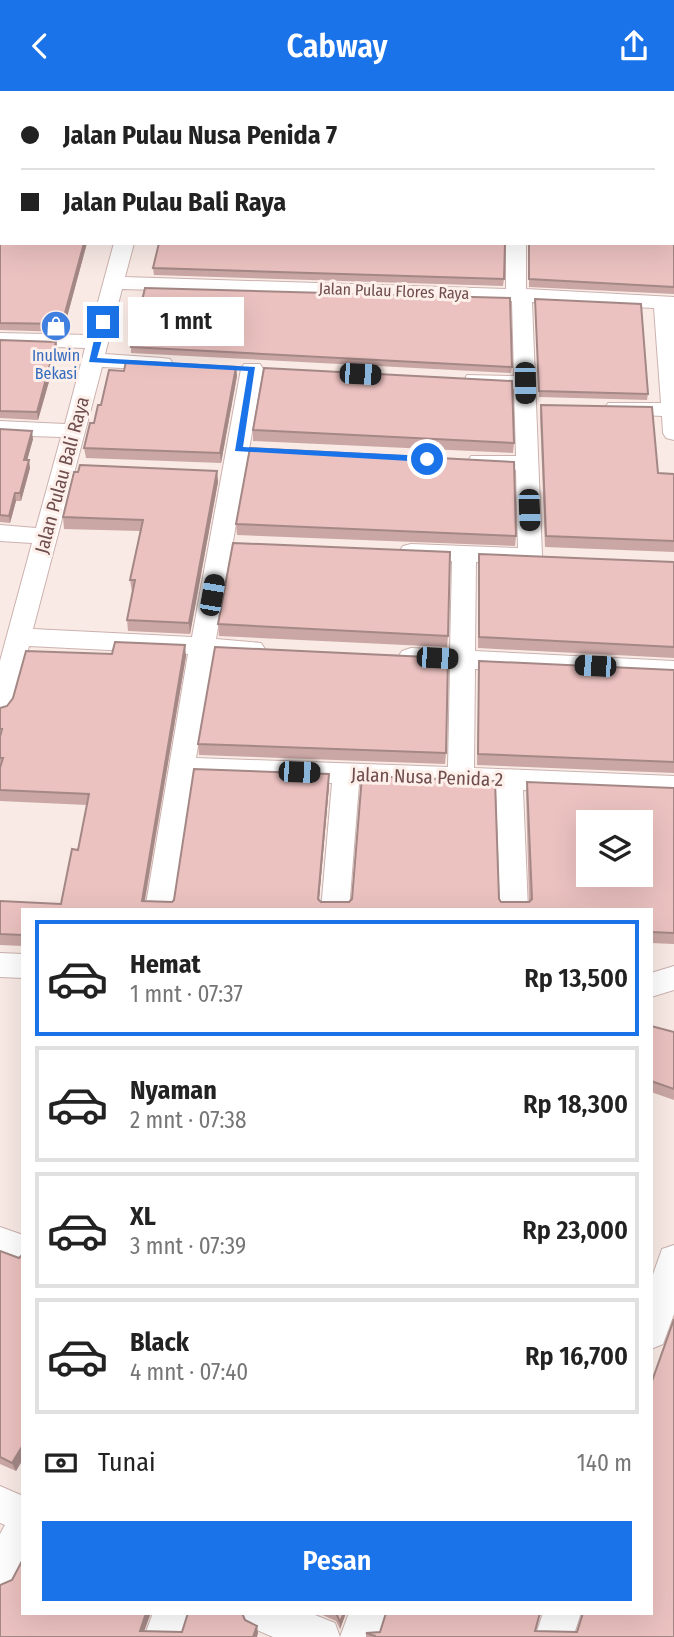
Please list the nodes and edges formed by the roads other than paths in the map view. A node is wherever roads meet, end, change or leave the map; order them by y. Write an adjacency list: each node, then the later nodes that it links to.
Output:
1 (123, 245): 3 (street, Jalan Pulau Bali Raya)
2 (516, 245): 4 (street)
3 (113, 283): 4 (street, Jalan Pulau Flores Raya); 7 (street, Jalan Pulau Bali Raya)
4 (519, 295): 5 (street, Jalan Pulau Flores Raya); 13 (street)
5 (669, 303): 14 (street)
6 (0, 339): 7 (street)
7 (95, 351): 8 (street); 20 (street, Jalan Pulau Bali Raya)
8 (186, 365)
9 (226, 367): 10 (street)
10 (252, 369): 11 (street); 22 (street)
11 (279, 370)
12 (456, 379): 13 (street)
13 (525, 383): 15 (street)
14 (672, 383): 18 (street)
15 (526, 406): 16 (street); 25 (street)
16 (550, 407)
17 (599, 408): 18 (street)
18 (672, 410): 21 (street)
19 (0, 428): 20 (street)
20 (74, 431): 26 (street, Jalan Pulau Bali Raya)
21 (674, 433)
22 (238, 449): 23 (street); 29 (street)
23 (266, 450)
24 (459, 460): 25 (street)
25 (528, 464): 36 (street)
26 (64, 467): 27 (street); 31 (street, Jalan Pulau Bali Raya)
27 (92, 468)
28 (209, 472): 29 (street)
29 (234, 473): 32 (street)
30 (0, 533): 31 (street)
31 (46, 536): 38 (street, Jalan Pulau Bali Raya)
32 (221, 544): 33 (street); 39 (street)
33 (248, 545)
34 (383, 551): 35 (street)
35 (464, 554): 36 (street); 42 (street)
36 (530, 556): 37 (street)
37 (556, 557)
38 (19, 637): 39 (street); 44 (street, Jalan Pulau Bali Raya)
39 (203, 647): 40 (street); 45 (street)
40 (279, 650)
41 (383, 656): 42 (street)
42 (464, 660): 43 (street); 47 (street)
43 (674, 670)
44 (1, 703)
45 (181, 767): 46 (street, Jalan Nusa Penida 2); 50 (street)
46 (346, 774): 47 (street, Jalan Nusa Penida 2); 51 (street)
47 (461, 778): 48 (street, Jalan Nusa Penida 2)
48 (509, 779): 49 (street, Jalan Nusa Penida 2); 52 (street)
49 (674, 786)
50 (159, 908)
51 (335, 908)
52 (514, 908)
53 (0, 965): 54 (street)
54 (21, 966)
55 (674, 978): 56 (street)
56 (653, 984)
57 (674, 1260): 58 (street)
58 (653, 1327)
59 (0, 1504): 60 (street)
60 (21, 1514)
61 (21, 1532): 62 (street)
62 (0, 1573)
63 (171, 1615): 67 (street)
64 (266, 1615): 68 (street)
65 (367, 1615): 69 (street)
66 (561, 1615): 70 (street)
67 (163, 1637)
68 (321, 1637)
69 (359, 1637)
70 (554, 1637)

